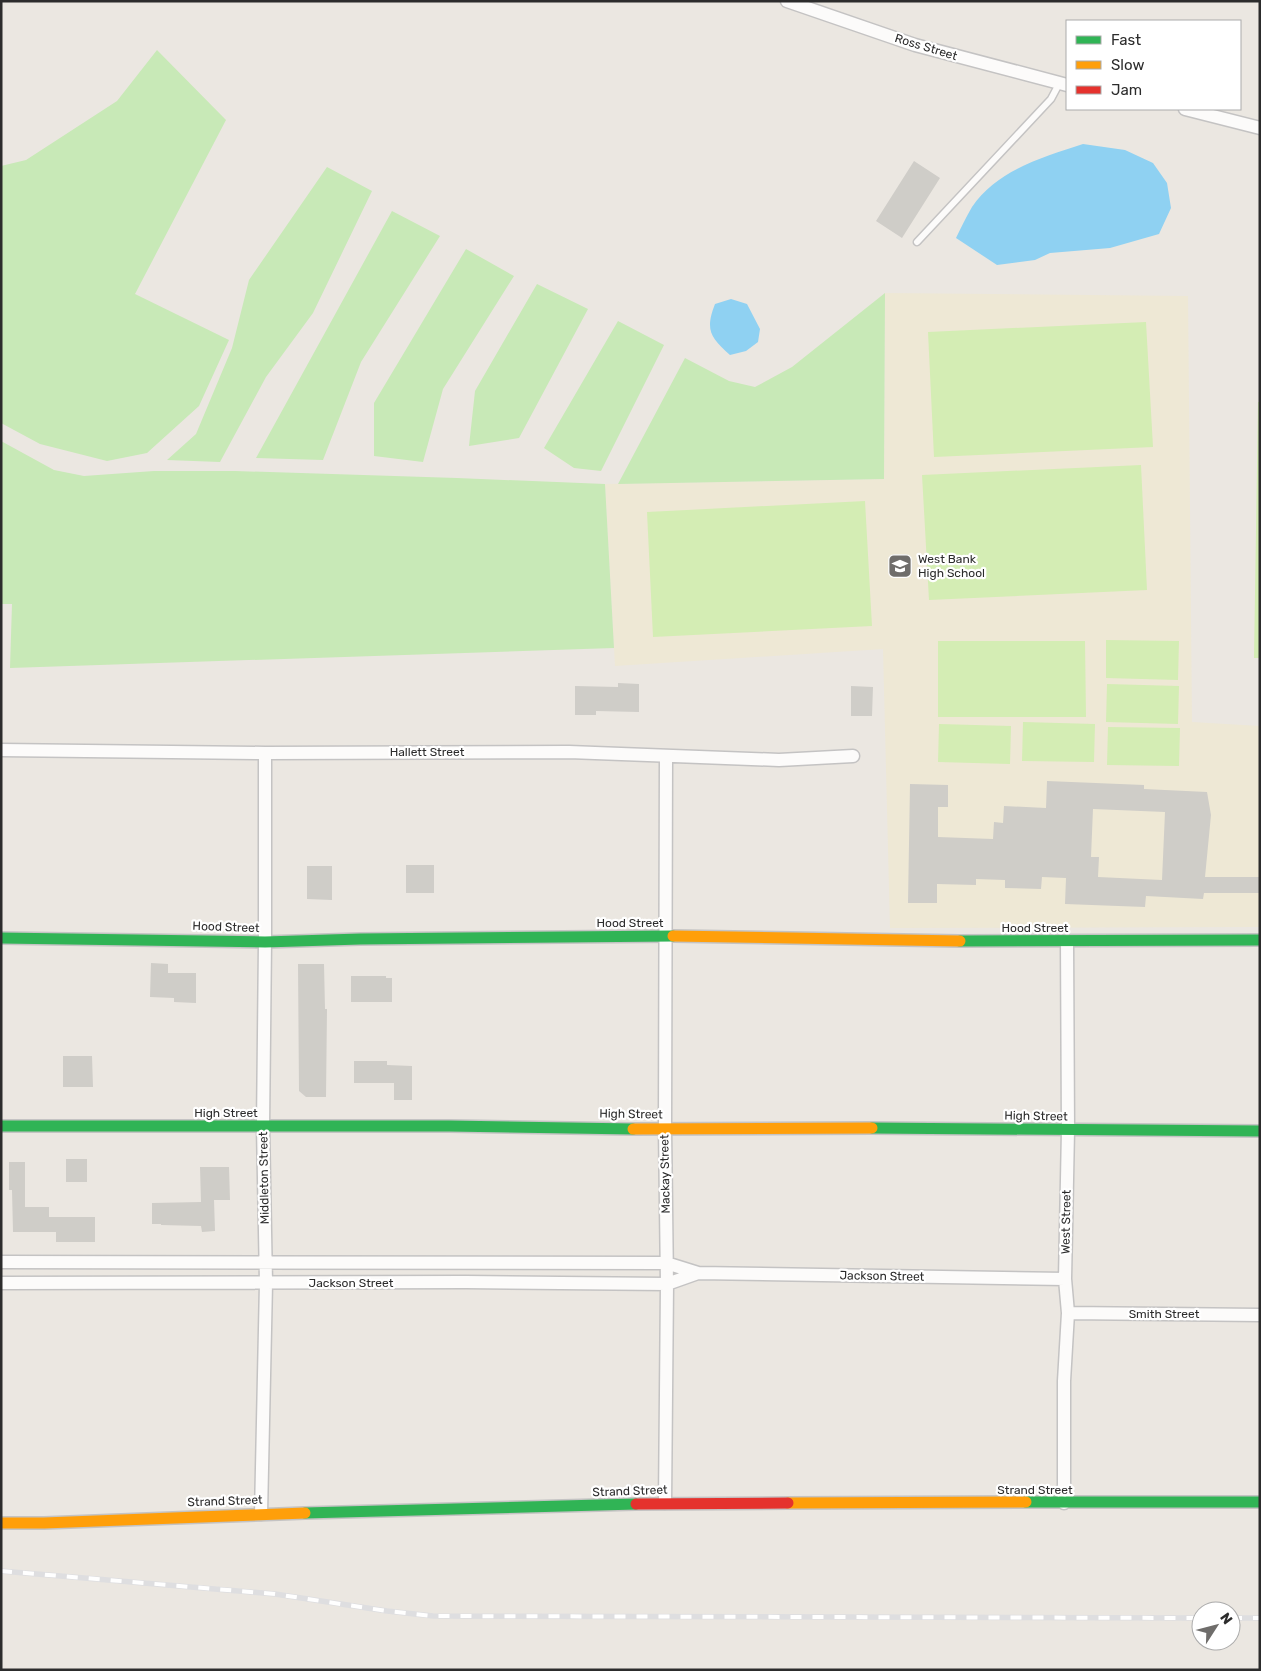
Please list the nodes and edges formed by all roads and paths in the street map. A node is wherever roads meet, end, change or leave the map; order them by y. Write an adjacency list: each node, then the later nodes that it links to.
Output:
1 (787, 1): 2 (street, Ross Street)
2 (1063, 85): 5 (lane)
3 (1189, 110): 4 (street)
4 (1260, 128)
5 (917, 242)
6 (1, 750): 7 (street, Hallett Street)
7 (265, 753): 8 (street, Hallett Street); 14 (street, Middleton Street)
8 (666, 756): 9 (street, Hallett Street); 10 (street, Mackay Street)
9 (852, 756)
10 (665, 936): 13 (street, Hood Street); 14 (street, Hood Street); 17 (street, Mackay Street)
11 (1, 938): 14 (street, Hood Street)
12 (1260, 940): 13 (street, Hood Street)
13 (1067, 941): 18 (street, West Street)
14 (265, 942): 16 (street, Middleton Street)
15 (1, 1126): 16 (street, High Street)
16 (262, 1127): 17 (street, High Street); 21 (street, Middleton Street)
17 (665, 1128): 18 (street, High Street); 22 (street, Mackay Street)
18 (1068, 1130): 19 (street, High Street); 24 (street, West Street)
19 (1260, 1131)
20 (1, 1262): 21 (street, Jackson Street)
21 (266, 1262): 22 (street, Jackson Street); 26 (street, Middleton Street)
22 (666, 1263): 23 (street, Jackson Street); 27 (street, Mackay Street)
23 (698, 1274): 24 (street, Jackson Street); 27 (street, Jackson Street)
24 (1065, 1279): 28 (street, West Street)
25 (1, 1283): 26 (street, Jackson Street)
26 (266, 1283): 27 (street, Jackson Street); 33 (street, Middleton Street)
27 (667, 1284): 30 (street, Mackay Street)
28 (1068, 1313): 29 (street, Smith Street); 32 (street, West Street)
29 (1260, 1315)
30 (665, 1502): 32 (street, Strand Street); 33 (street, Strand Street)
31 (1260, 1502): 32 (street, Strand Street)
32 (1064, 1504)
33 (261, 1514): 34 (street, Strand Street)
34 (1, 1523)

